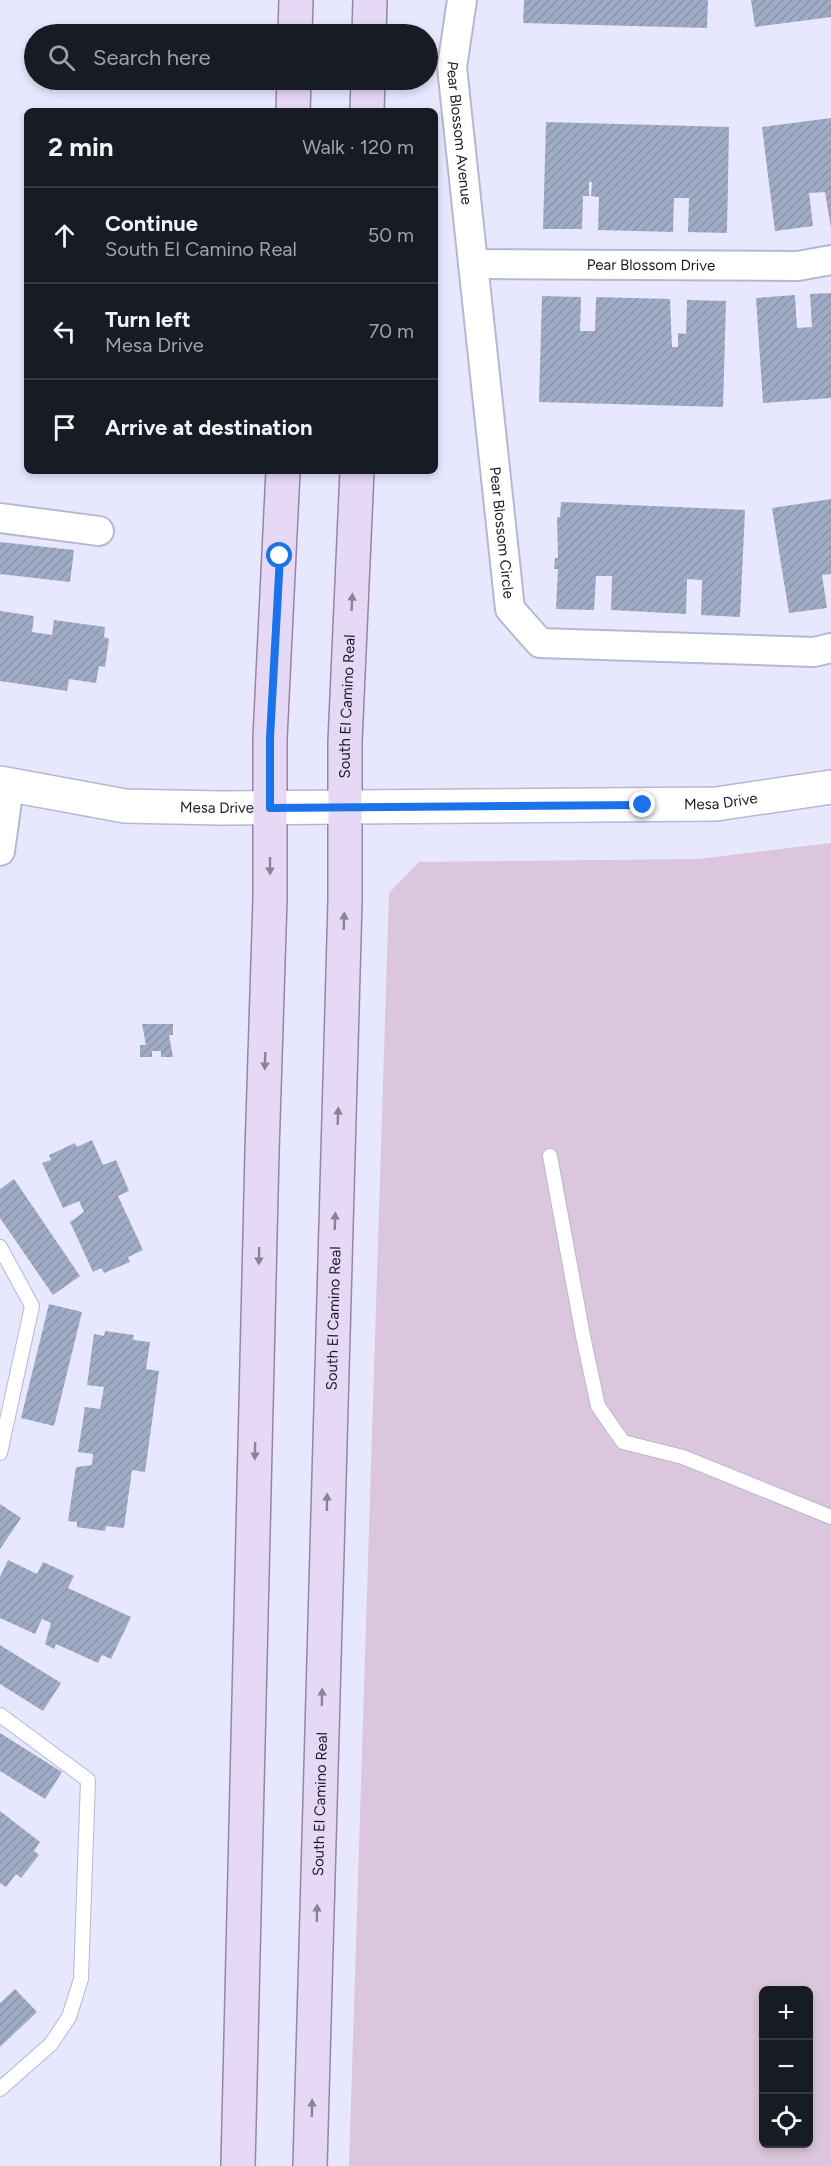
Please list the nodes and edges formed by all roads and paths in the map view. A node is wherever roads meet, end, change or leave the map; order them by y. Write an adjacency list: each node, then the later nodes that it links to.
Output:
1 (296, 0): 4 (main road)
2 (370, 0): 5 (main road)
3 (462, 0): 11 (street, Pear Blossom Avenue)
4 (295, 24)
5 (369, 24)
6 (294, 90): 8 (main road)
7 (368, 90): 9 (main road)
8 (293, 108)
9 (367, 108)
10 (831, 260): 11 (street, Pear Blossom Drive)
11 (473, 264): 16 (street, Pear Blossom Circle)
12 (283, 474): 19 (main road)
13 (357, 474): 20 (main road, South El Camino Real, one-way to 13)
14 (0, 518): 15 (street)
15 (99, 531)
16 (831, 648)
17 (5, 785): 19 (main road, Mesa Drive); 21 (street)
18 (831, 787): 20 (main road, Mesa Drive)
19 (270, 808): 20 (main road, Mesa Drive); 28 (main road, one-way to 28)
20 (344, 808): 29 (main road, South El Camino Real, one-way to 20)
21 (0, 851)
22 (549, 1156): 25 (lane)
23 (0, 1247): 24 (lane)
24 (0, 1453)
25 (831, 1517)
26 (0, 1715): 27 (lane)
27 (0, 2089)
28 (238, 2166)
29 (310, 2166)

